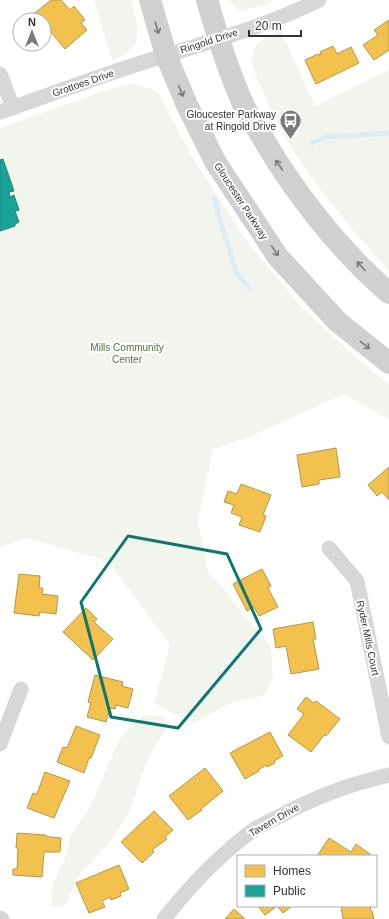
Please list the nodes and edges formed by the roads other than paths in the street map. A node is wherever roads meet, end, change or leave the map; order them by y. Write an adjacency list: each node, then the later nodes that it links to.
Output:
1 (150, 0): 5 (main road, Gloucester Parkway, one-way to 5)
2 (207, 0): 4 (main road)
3 (319, 0): 4 (street, Ringold Drive)
4 (218, 38): 5 (street, Ringold Drive); 8 (main road, one-way to 4)
5 (166, 55): 7 (street, Grottoes Drive); 9 (main road, Gloucester Parkway, one-way to 9)
6 (0, 74): 7 (street)
7 (6, 110)
8 (389, 293)
9 (389, 363)
10 (329, 548): 12 (street, Ryder Mills Court)
11 (21, 689): 13 (street)
12 (389, 737)
13 (0, 744)
14 (389, 775): 15 (street, Tavern Drive)
15 (164, 919)

